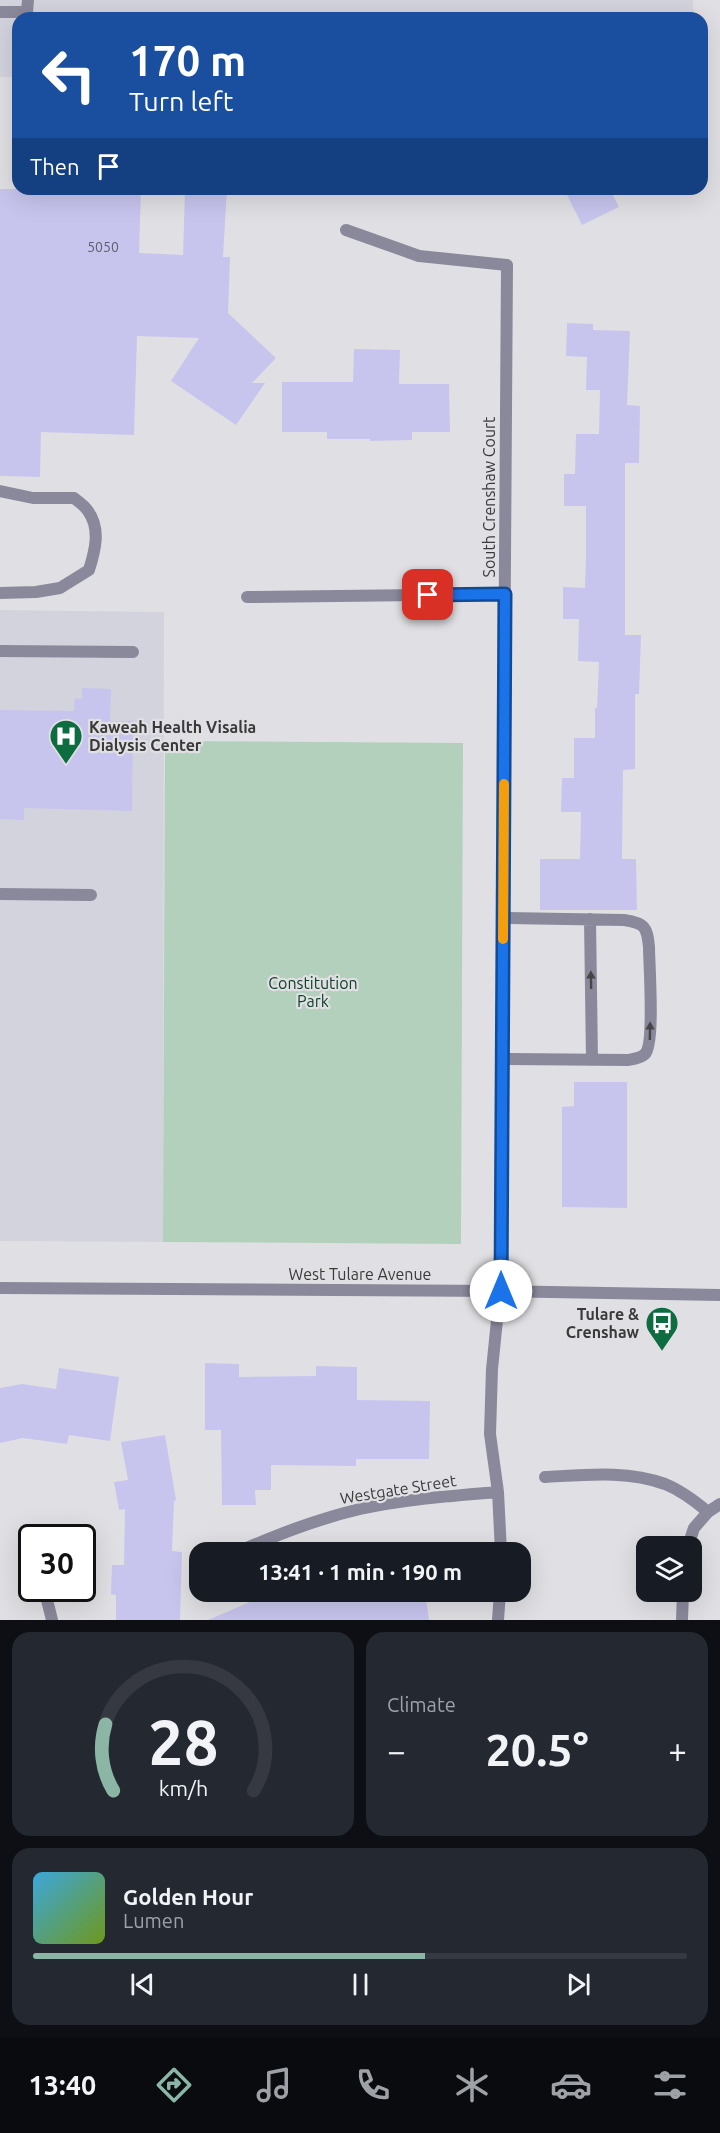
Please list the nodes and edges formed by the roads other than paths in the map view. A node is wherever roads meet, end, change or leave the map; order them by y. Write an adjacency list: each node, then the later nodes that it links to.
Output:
1 (28, 0): 2 (street)
2 (0, 12)
3 (346, 230): 6 (street, South Crenshaw Court)
4 (0, 491): 5 (street)
5 (0, 593)
6 (505, 594): 7 (street); 12 (street, South Crenshaw Court)
7 (247, 597)
8 (0, 651): 9 (street)
9 (133, 652)
10 (0, 894): 11 (street)
11 (91, 895)
12 (503, 918): 13 (street); 14 (street, South Crenshaw Court)
13 (590, 919): 15 (street, one-way to 13); 15 (street, one-way to 13)
14 (502, 1059): 15 (street); 17 (street, South Crenshaw Court)
15 (592, 1060)
16 (0, 1288): 17 (street, West Tulare Avenue)
17 (501, 1291): 18 (street, West Tulare Avenue); 20 (street, South Crenshaw Court)
18 (720, 1295)
19 (544, 1476): 22 (street)
20 (498, 1492): 24 (street, Westgate Street); 25 (street, South Crenshaw Court)
21 (720, 1504): 22 (street)
22 (708, 1512): 23 (street)
23 (691, 1536)
24 (261, 1542)
25 (500, 1542)
26 (48, 1602): 29 (street)
27 (499, 1602): 30 (street)
28 (683, 1602): 31 (street)
29 (52, 1620)
30 (498, 1620)
31 (682, 1620)

